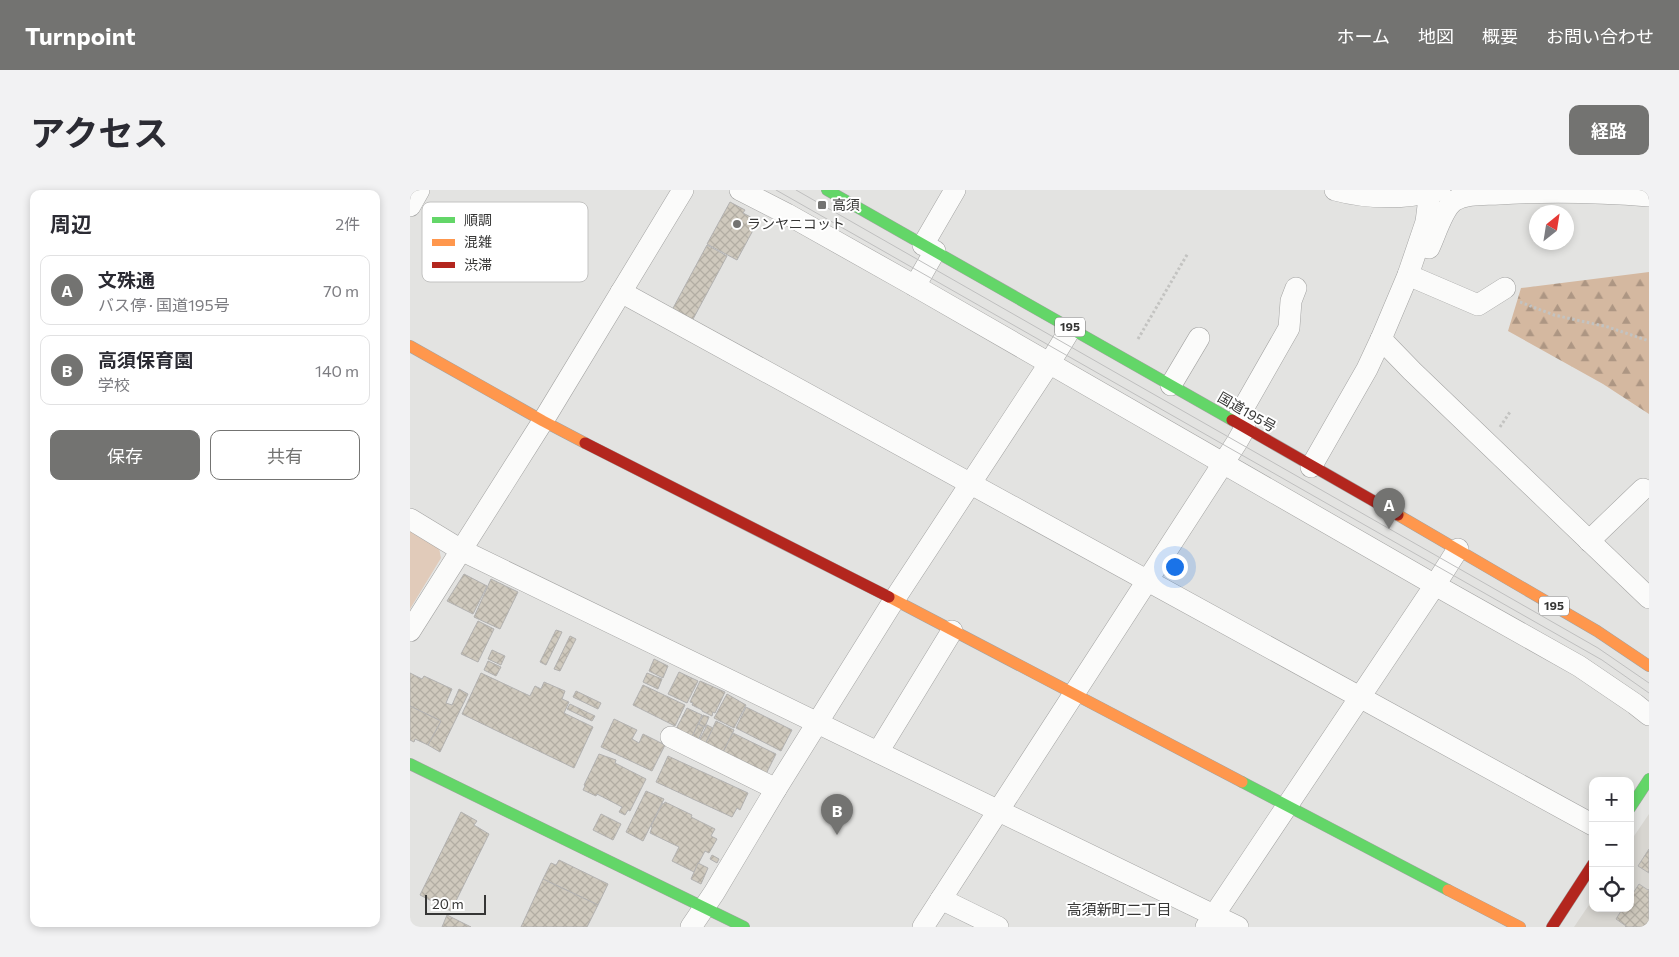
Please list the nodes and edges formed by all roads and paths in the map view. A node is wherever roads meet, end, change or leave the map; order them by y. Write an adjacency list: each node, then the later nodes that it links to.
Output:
1 (419, 190): 10 (street)
2 (684, 190): 17 (street)
3 (740, 190): 14 (street)
4 (827, 190): 11 (main road, 国道195号 / 195)
5 (955, 190): 11 (street)
6 (1335, 190): 8 (street)
7 (1433, 191): 8 (street); 13 (street)
8 (1408, 192)
9 (1649, 196): 13 (street)
10 (410, 206)
11 (929, 248): 14 (street); 18 (main road, 国道195号 / 195)
12 (1188, 253): 23 (path)
13 (1412, 277): 16 (street); 20 (street)
14 (915, 286): 24 (street)
15 (1296, 288): 27 (street)
16 (1505, 288): 21 (path)
17 (621, 292): 26 (street); 30 (street)
18 (1071, 328): 23 (main road, 国道195号 / 195); 24 (street)
19 (1198, 338): 25 (street)
20 (1381, 339): 29 (street); 33 (street)
21 (1649, 341)
22 (410, 346): 26 (main road)
23 (1126, 360): 25 (main road, 国道195号 / 195)
24 (1049, 364): 28 (street); 30 (street)
25 (1171, 385): 27 (main road, 国道195号 / 195)
26 (542, 421): 35 (street); 39 (main road)
27 (1245, 428): 28 (street); 29 (main road, 国道195号 / 195)
28 (1224, 464): 36 (street); 37 (street)
29 (1311, 467): 34 (main road, 国道195号 / 195)
30 (971, 484): 36 (street); 39 (street)
31 (1643, 489): 33 (street)
32 (410, 518): 35 (street)
33 (1589, 540): 38 (street)
34 (1458, 549): 37 (street); 42 (main road, 国道195号 / 195)
35 (461, 550): 40 (street); 46 (street)
36 (1147, 580): 43 (street); 44 (street)
37 (1435, 585): 44 (street); 45 (street)
38 (1646, 590)
39 (894, 600): 41 (main road); 46 (street)
40 (410, 631)
41 (952, 631): 43 (main road); 48 (street)
42 (1649, 666)
43 (1073, 695): 53 (main road); 54 (street)
44 (1360, 697): 53 (street); 55 (street)
45 (1649, 716)
46 (817, 722): 48 (street); 51 (street)
47 (671, 737): 51 (street)
48 (878, 752): 54 (street)
49 (410, 764): 58 (main road)
50 (1649, 780): 52 (main road)
51 (776, 789): 58 (street)
52 (1634, 802)
53 (1286, 806): 59 (street); 65 (main road)
54 (999, 811): 57 (street); 59 (street)
55 (1589, 823)
56 (1591, 867): 66 (main road)
57 (941, 899): 62 (street); 63 (street)
58 (704, 908): 60 (street); 61 (main road)
59 (1209, 921): 64 (street)
60 (691, 927)
61 (744, 927)
62 (923, 927)
63 (998, 927)
64 (1238, 927)
65 (1520, 927)
66 (1552, 927)

